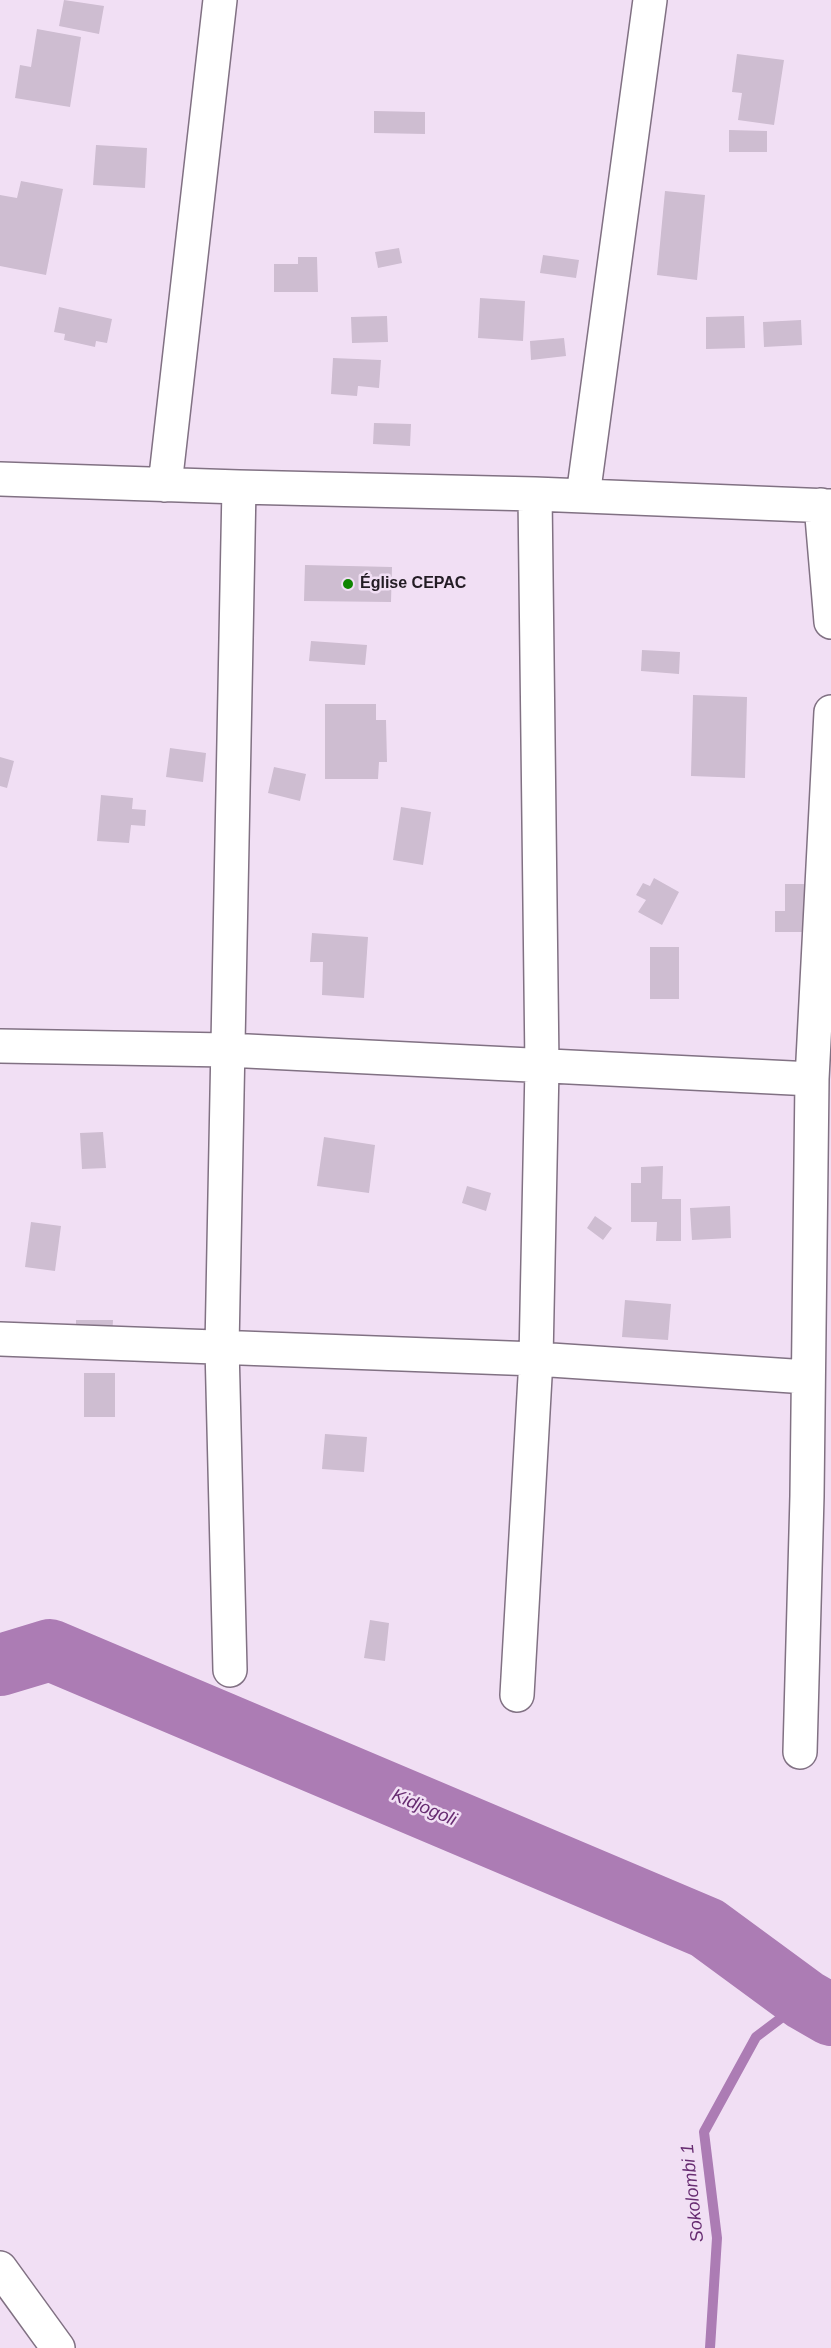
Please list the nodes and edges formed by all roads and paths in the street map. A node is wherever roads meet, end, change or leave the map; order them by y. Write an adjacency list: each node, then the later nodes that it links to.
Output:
1 (220, 0): 4 (street)
2 (650, 0): 7 (street)
3 (0, 479): 4 (street)
4 (165, 485): 5 (street)
5 (239, 488): 6 (street); 12 (street)
6 (535, 494): 7 (street); 13 (street)
7 (583, 496): 8 (street)
8 (826, 505): 9 (street)
9 (831, 622)
10 (831, 712): 14 (street)
11 (0, 1046): 12 (street)
12 (227, 1050): 13 (street); 16 (street)
13 (542, 1067): 14 (street); 17 (street)
14 (812, 1079): 18 (street)
15 (0, 1339): 16 (street)
16 (222, 1347): 17 (street); 20 (street)
17 (536, 1359): 18 (street); 21 (street)
18 (807, 1377): 19 (street)
19 (819, 1496): 22 (street)
20 (230, 1670)
21 (517, 1695)
22 (800, 1752)
23 (0, 2268): 24 (street)
24 (58, 2348)

